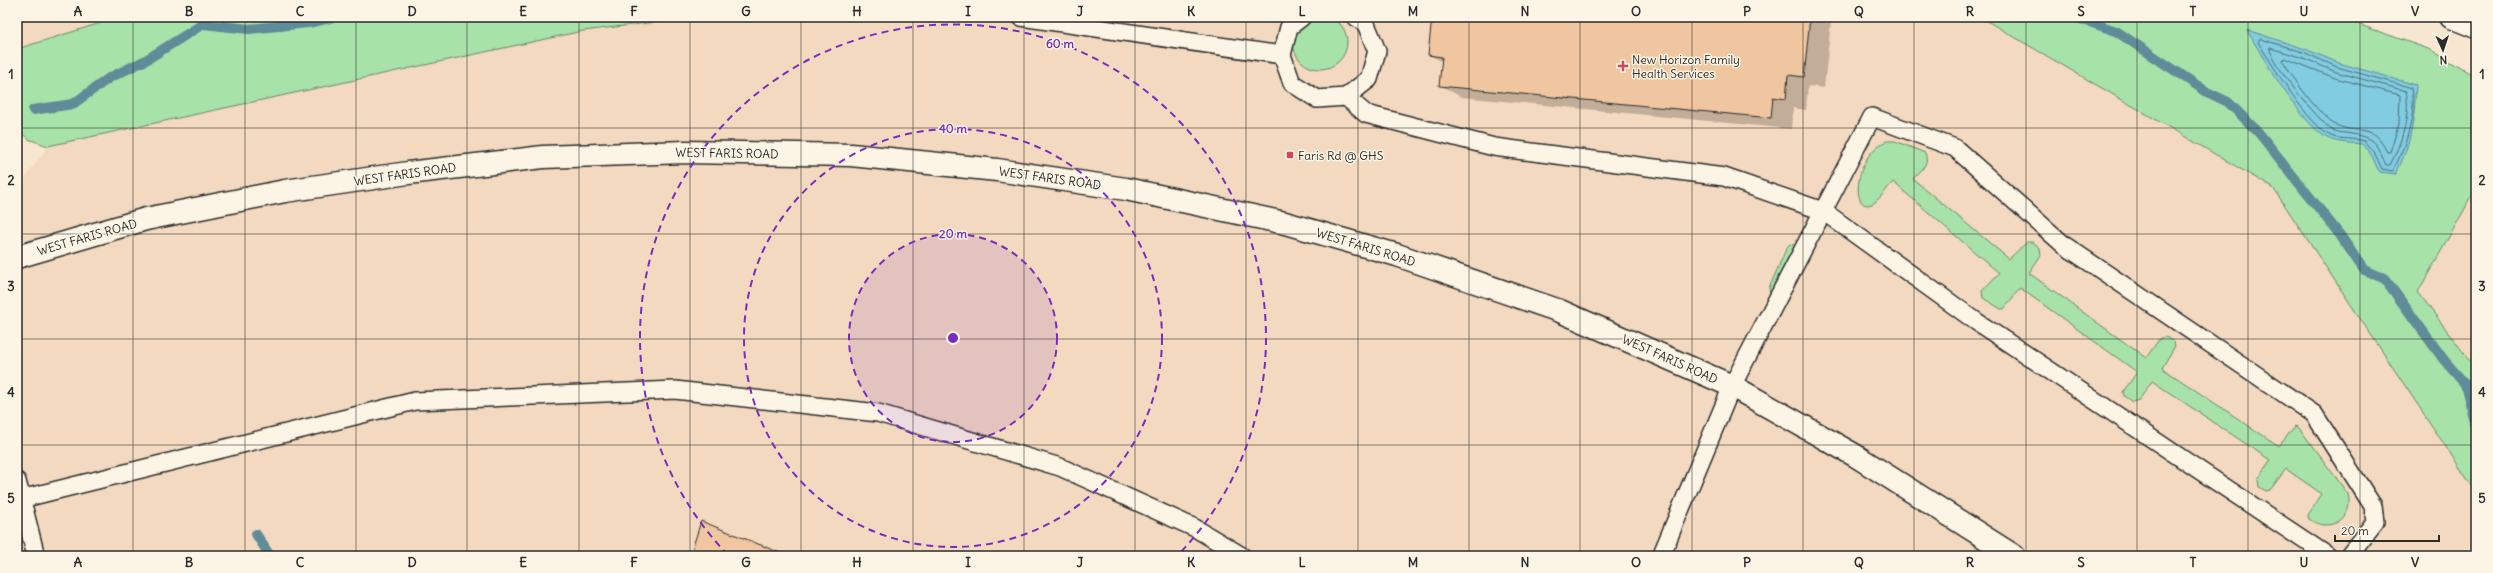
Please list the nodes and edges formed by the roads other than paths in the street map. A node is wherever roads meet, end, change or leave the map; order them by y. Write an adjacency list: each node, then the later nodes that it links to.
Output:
1 (1021, 17): 6 (lane)
2 (1302, 17): 6 (lane)
3 (1356, 17): 7 (lane)
4 (2452, 17): 5 (main road)
5 (2476, 27)
6 (1282, 55): 7 (lane)
7 (1346, 97): 8 (lane)
8 (1823, 211): 10 (lane); 17 (lane); 18 (lane)
9 (17, 257): 10 (main road, WEST FARIS ROAD)
10 (1732, 386): 15 (lane); 16 (main road, WEST FARIS ROAD)
11 (17, 481): 12 (lane)
12 (19, 499): 13 (lane); 14 (lane)
13 (36, 556)
14 (1242, 556)
15 (1661, 556)
16 (2014, 556)
17 (2328, 556)
18 (2348, 556)

